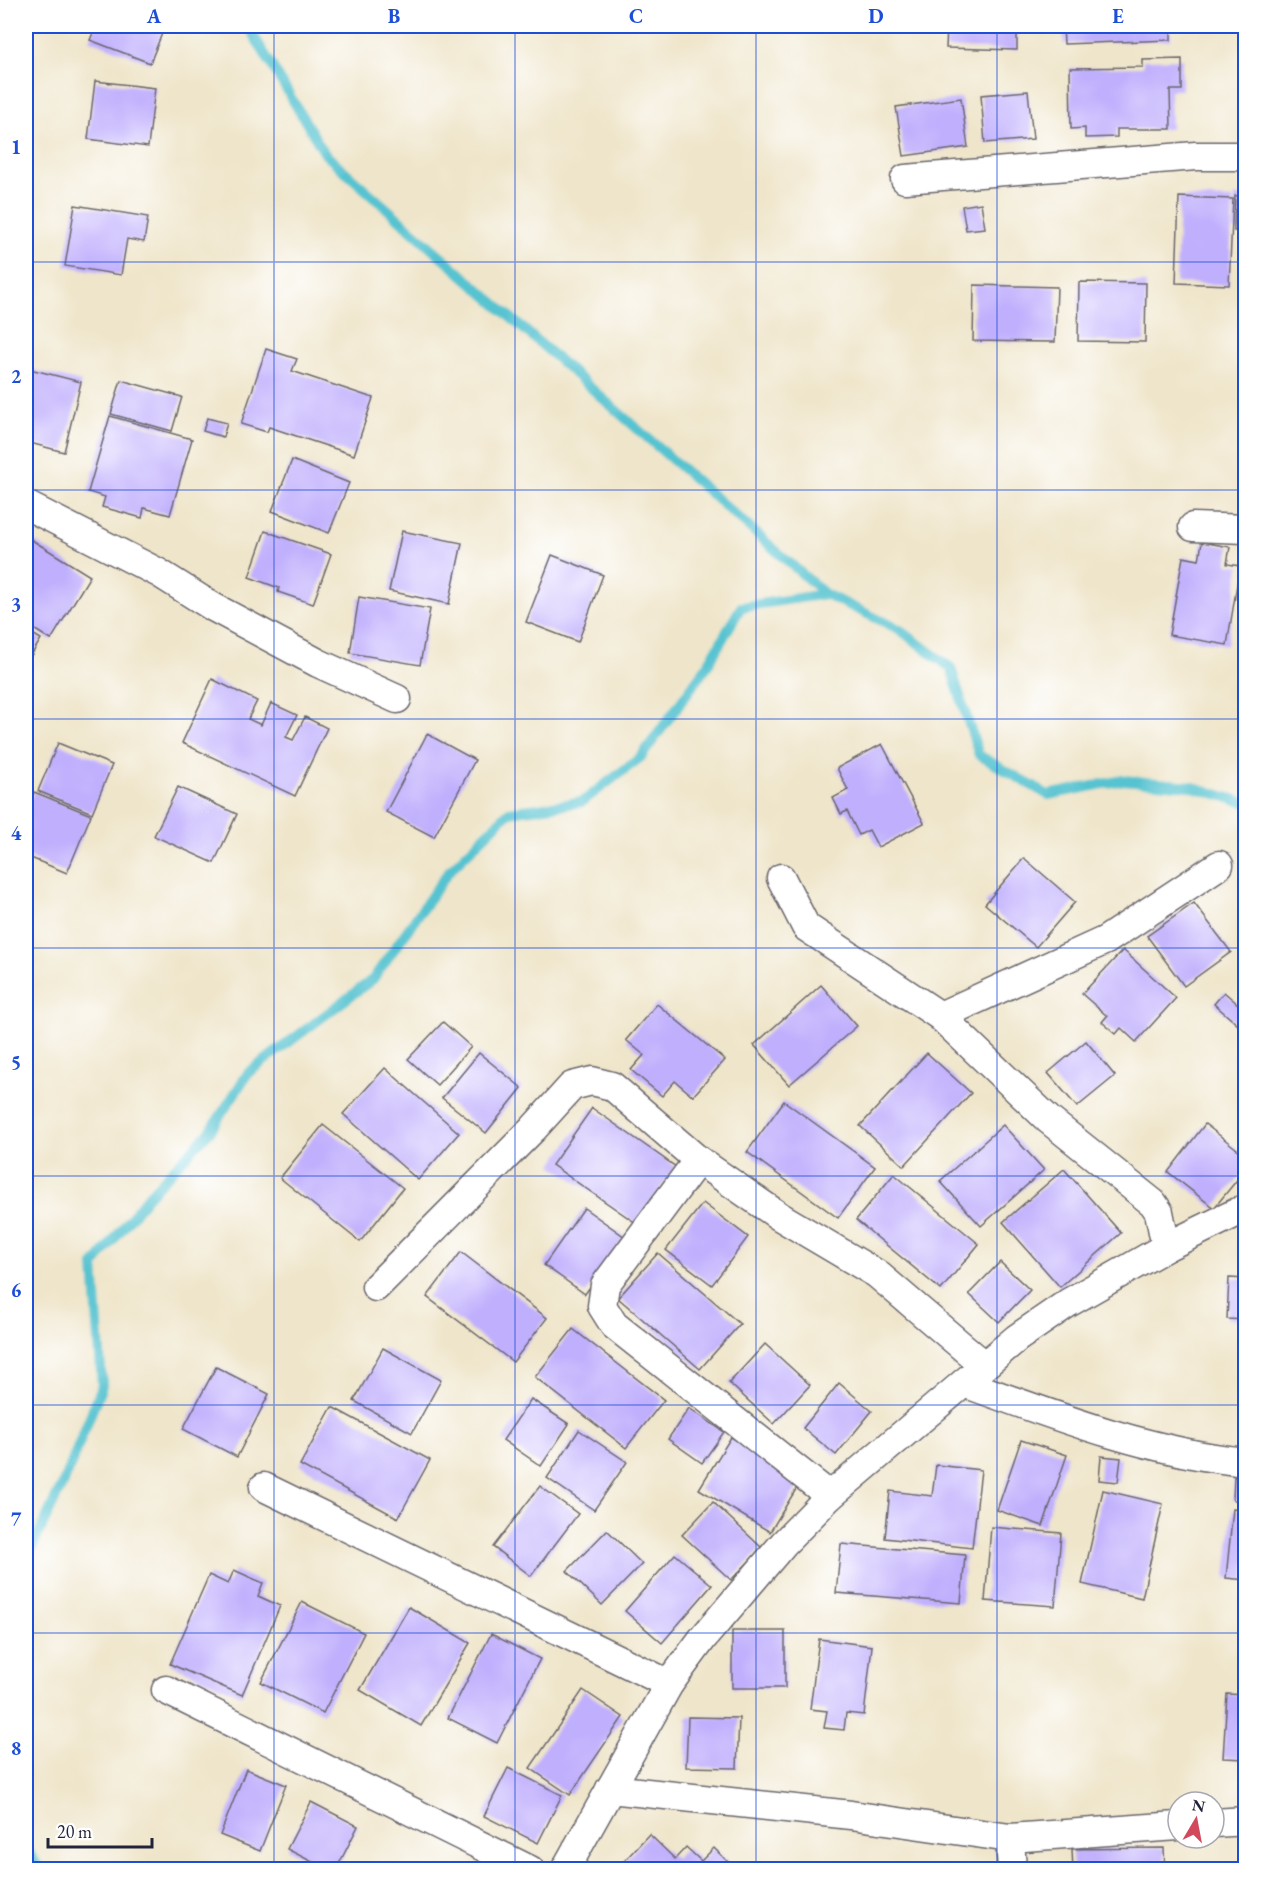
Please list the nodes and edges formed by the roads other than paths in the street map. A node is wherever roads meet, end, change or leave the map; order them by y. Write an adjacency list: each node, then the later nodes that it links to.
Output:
1 (1245, 156): 2 (street)
2 (905, 179)
3 (26, 505): 6 (street)
4 (1193, 527): 5 (street)
5 (1245, 529)
6 (397, 699)
7 (1219, 865): 9 (street)
8 (781, 878): 9 (street)
9 (940, 1016): 12 (street)
10 (698, 1160): 13 (street); 14 (street); 17 (street)
11 (1245, 1208): 12 (street)
12 (1166, 1247): 14 (street)
13 (376, 1287)
14 (974, 1374): 15 (street); 17 (street)
15 (1245, 1462)
16 (264, 1487): 18 (street)
17 (830, 1496): 18 (street)
18 (669, 1684): 20 (street)
19 (166, 1690): 26 (street)
20 (610, 1789): 24 (street); 25 (street)
21 (1245, 1821): 22 (street)
22 (1226, 1822)
23 (1166, 1827): 24 (street)
24 (1010, 1838): 27 (street)
25 (575, 1865)
26 (530, 1869)
27 (1012, 1869)

